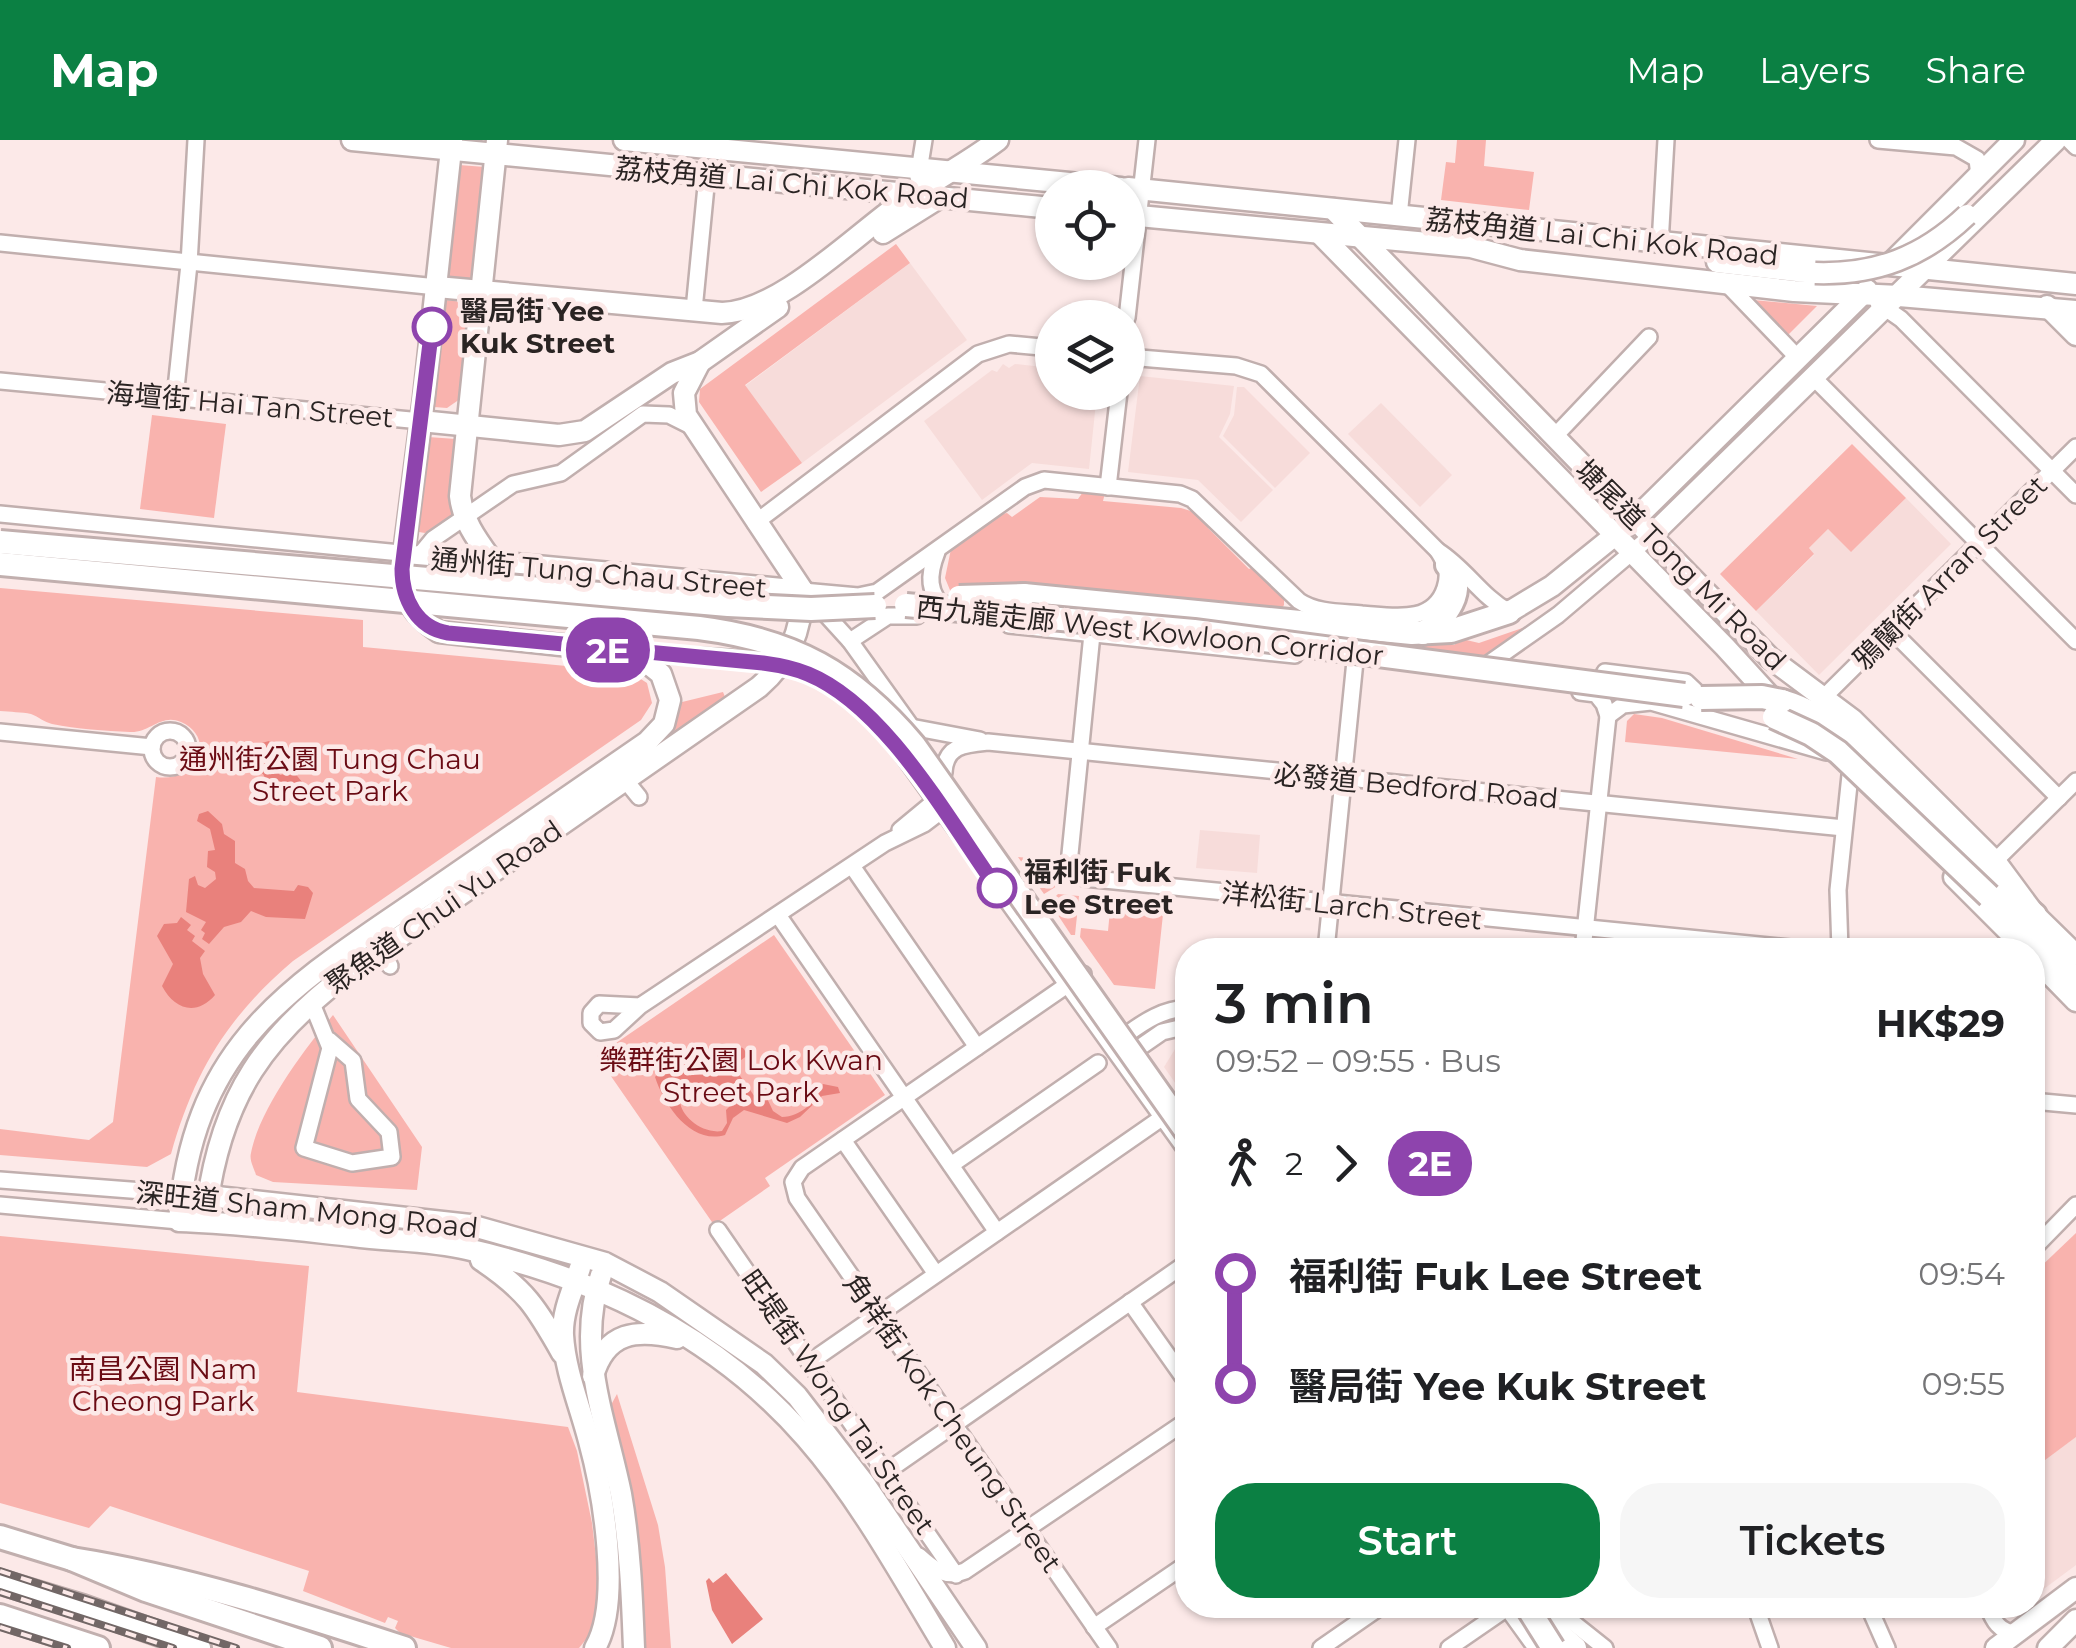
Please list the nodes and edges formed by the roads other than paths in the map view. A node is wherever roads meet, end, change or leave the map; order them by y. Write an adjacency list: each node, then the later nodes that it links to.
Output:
1 (196, 140): 37 (street)
2 (352, 140): 15 (main road, 荔枝角道 Lai Chi Kok Road)
3 (624, 140): 14 (main road, 荔枝角道 Lai Chi Kok Road)
4 (924, 140): 18 (street)
5 (998, 140): 20 (main road)
6 (1147, 140): 19 (street)
7 (1406, 140): 30 (street)
8 (1666, 140): 34 (street)
9 (1878, 140): 22 (street)
10 (2014, 140): 22 (main road)
11 (2040, 140): 35 (main road, 荔枝角道 Lai Chi Kok Road, bridge)
12 (2056, 140): 39 (main road)
13 (2069, 140): 17 (street)
14 (711, 144): 18 (main road, 荔枝角道 Lai Chi Kok Road)
15 (451, 145): 16 (main road, 荔枝角道 Lai Chi Kok Road); 43 (main road)
16 (497, 148): 21 (main road, 荔枝角道 Lai Chi Kok Road); 44 (main road)
17 (2076, 148)
18 (921, 168): 20 (main road, 荔枝角道 Lai Chi Kok Road); 25 (street)
19 (1136, 170)
20 (955, 172): 23 (main road, 荔枝角道 Lai Chi Kok Road); 25 (main road)
21 (707, 176): 25 (main road, 荔枝角道 Lai Chi Kok Road); 48 (street)
22 (1979, 176): 38 (main road)
23 (1035, 179)
24 (1145, 190): 28 (main road, 荔枝角道 Lai Chi Kok Road)
25 (912, 196): 26 (main road, 荔枝角道 Lai Chi Kok Road); 48 (main road)
26 (941, 197): 27 (main road, 荔枝角道 Lai Chi Kok Road); 55 (main road)
27 (1035, 206)
28 (1333, 209): 30 (main road, 荔枝角道 Lai Chi Kok Road); 31 (main road, 塘尾道 Tong Mi Road)
29 (1145, 216): 32 (main road, 荔枝角道 Lai Chi Kok Road)
30 (1399, 216): 34 (main road, 荔枝角道 Lai Chi Kok Road)
31 (1354, 234): 32 (main road, 荔枝角道 Lai Chi Kok Road); 35 (main road, 荔枝角道 Lai Chi Kok Road); 63 (main road, 塘尾道 Tong Mi Road)
32 (1321, 235): 72 (main road, 塘尾道 Tong Mi Road)
33 (0, 244): 37 (street)
34 (1660, 244): 36 (main road, 荔枝角道 Lai Chi Kok Road)
35 (1471, 247): 41 (main road, 荔枝角道 Lai Chi Kok Road)
36 (1801, 256): 38 (main road, 荔枝角道 Lai Chi Kok Road); 45 (main road)
37 (190, 264): 43 (street); 58 (street)
38 (1889, 266): 39 (main road, 荔枝角道 Lai Chi Kok Road); 45 (main road)
39 (1924, 270): 40 (main road, 荔枝角道 Lai Chi Kok Road); 46 (main road)
40 (2021, 279): 42 (main road, 荔枝角道 Lai Chi Kok Road); 47 (main road)
41 (1726, 283): 45 (main road, 荔枝角道 Lai Chi Kok Road); 53 (street)
42 (2076, 284)
43 (437, 287): 44 (main road); 61 (main road)
44 (482, 292): 48 (main road); 62 (main road)
45 (1864, 294): 46 (main road, 荔枝角道 Lai Chi Kok Road); 53 (main road)
46 (1892, 302): 47 (main road, 荔枝角道 Lai Chi Kok Road); 56 (main road); 65 (street)
47 (2048, 308): 49 (main road, 荔枝角道 Lai Chi Kok Road); 50 (main road)
48 (694, 310)
49 (2076, 311)
50 (2076, 335)
51 (1649, 336): 63 (street)
52 (1035, 346): 71 (street)
53 (1797, 357): 70 (main road)
54 (1145, 359): 79 (street)
55 (700, 362): 59 (main road); 62 (main road, 海壇街 Hai Tan Street)
56 (1814, 378): 73 (main road); 75 (street)
57 (0, 381): 58 (street, 海壇街 Hai Tan Street)
58 (175, 398): 61 (street, 海壇街 Hai Tan Street)
59 (676, 407): 69 (street); 71 (main road)
60 (1116, 410): 66 (street)
61 (421, 421): 62 (main road, 海壇街 Hai Tan Street); 78 (main road)
62 (468, 427): 69 (main road)
63 (1554, 437): 70 (main road, 塘尾道 Tong Mi Road)
64 (2076, 446): 65 (street, 鴉蘭街 Arran Street)
65 (2052, 471): 67 (street); 75 (street, 鴉蘭街 Arran Street)
66 (1108, 487): 76 (street, 通州街 Tung Chau Street); 86 (street, 通州街 Tung Chau Street)
67 (2076, 495)
68 (0, 514): 78 (street, 通州街 Tung Chau Street)
69 (465, 518): 78 (street); 80 (main road)
70 (1635, 519): 72 (main road); 73 (main road, 塘尾道 Tong Mi Road)
71 (755, 523): 82 (main road)
72 (1615, 536): 77 (main road, 塘尾道 Tong Mi Road); 84 (main road)
73 (1651, 536): 77 (street); 97 (main road, 塘尾道 Tong Mi Road)
74 (0, 542): 83 (highway, 西九龍走廊 West Kowloon Corridor, bridge)
75 (1979, 544): 87 (street, 鴉蘭街 Arran Street); 90 (street)
76 (938, 550): 82 (street, 通州街 Tung Chau Street); 85 (street)
77 (1633, 553): 91 (street); 104 (main road, 塘尾道 Tong Mi Road)
78 (412, 556): 80 (street, 通州街 Tung Chau Street); 92 (main road)
79 (1442, 558): 84 (street); 86 (highway)
80 (493, 562): 82 (main road, 通州街 Tung Chau Street)
81 (0, 564): 146 (highway, bridge)
82 (803, 591): 89 (street); 94 (main road, 聚魚道 Chui Yu Road)
83 (906, 604): 86 (highway, bridge); 96 (highway, 西九龍走廊 West Kowloon Corridor, bridge)
84 (1509, 612): 86 (highway)
85 (958, 620): 88 (street); 89 (street)
86 (1412, 628)
87 (1891, 630): 97 (street, 鴉蘭街 Arran Street); 110 (street)
88 (1092, 634): 93 (street); 105 (street)
89 (850, 641): 100 (street)
90 (2076, 641)
91 (1513, 648): 93 (street); 95 (street)
92 (635, 652): 94 (street); 152 (main road, 聚魚道 Chui Yu Road)
93 (1356, 661): 108 (street)
94 (781, 666): 112 (street); 132 (main road, 聚魚道 Chui Yu Road)
95 (1596, 694): 98 (street); 99 (street)
96 (1700, 698): 115 (highway, bridge); 125 (highway, 西九龍走廊 West Kowloon Corridor, bridge)
97 (1823, 698): 115 (main road, 塘尾道 Tong Mi Road)
98 (1608, 716): 99 (street); 111 (street)
99 (1713, 719): 104 (street)
100 (912, 727): 102 (street, 必發道 Bedford Road); 107 (street)
101 (0, 732): 103 (street)
102 (988, 742): 105 (street, 必發道 Bedford Road); 107 (street)
103 (152, 747)
104 (1826, 752): 106 (main road, 塘尾道 Tong Mi Road)
105 (1080, 754): 108 (street, 必發道 Bedford Road); 116 (street, 洋松街 Larch Street)
106 (1850, 775): 113 (street); 124 (main road, 塘尾道 Tong Mi Road)
107 (948, 778): 112 (street); 128 (street)
108 (1344, 780): 111 (street, 必發道 Bedford Road); 116 (street)
109 (2076, 780): 110 (street)
110 (2058, 798): 115 (street)
111 (1598, 804): 113 (street, 必發道 Bedford Road); 119 (street)
112 (939, 806): 114 (street); 131 (street)
113 (1844, 828): 123 (street)
114 (852, 866): 117 (street); 139 (street)
115 (1991, 866): 118 (highway)
116 (1331, 904): 119 (street, 洋松街 Larch Street); 120 (street)
117 (778, 915): 134 (street); 142 (street)
118 (2035, 915): 127 (main road)
119 (1585, 928): 121 (street); 122 (street, 洋松街 Larch Street)
120 (1327, 938)
121 (1584, 938)
122 (1688, 938)
123 (1840, 938)
124 (2015, 938)
125 (2032, 938)
126 (2045, 950): 130 (highway, 西九龍走廊 West Kowloon Corridor, bridge)
127 (2076, 955)
128 (1083, 974): 131 (street); 137 (street)
129 (2045, 977): 133 (main road)
130 (2076, 980)
131 (1066, 986): 139 (street); 147 (street)
132 (311, 1001): 138 (street); 153 (main road, 聚魚道 Chui Yu Road)
133 (2076, 1001)
134 (640, 1006)
135 (1175, 1009): 137 (street)
136 (1175, 1029): 140 (street)
137 (1126, 1035): 140 (street)
138 (329, 1040): 138 (street)
139 (977, 1047): 142 (street)
140 (1136, 1050): 145 (street)
141 (1098, 1063): 150 (street)
142 (904, 1098): 149 (street); 150 (street)
143 (2045, 1102): 144 (street)
144 (2076, 1105)
145 (1175, 1106)
146 (1175, 1115)
147 (1162, 1117): 148 (street); 159 (street)
148 (1175, 1135)
149 (842, 1140): 165 (street); 169 (street, 角祥街 Kok Cheung Street)
150 (951, 1165): 159 (street)
151 (0, 1180): 152 (street, 深旺道 Sham Mong Road)
152 (181, 1194): 153 (street, 深旺道 Sham Mong Road); 156 (main road, 聚魚道 Chui Yu Road)
153 (208, 1196): 157 (main road, 聚魚道 Chui Yu Road); 162 (main road, 深旺道 Sham Mong Road)
154 (0, 1206): 156 (street, 深旺道 Sham Mong Road)
155 (2076, 1206): 160 (street)
156 (178, 1221): 157 (main road, 深旺道 Sham Mong Road)
157 (205, 1222): 161 (main road, 深旺道 Sham Mong Road)
158 (718, 1230): 172 (street, 旺堤街 Wong Tai Street)
159 (998, 1232): 165 (street)
160 (2045, 1237)
161 (462, 1248): 166 (main road, 深旺道 Sham Mong Road); 171 (main road)
162 (584, 1256): 163 (main road, 深旺道 Sham Mong Road); 166 (main road)
163 (605, 1263): 167 (main road); 180 (main road, 深旺道 Sham Mong Road)
164 (1175, 1271): 168 (street)
165 (936, 1274): 169 (street)
166 (576, 1280): 167 (main road, 深旺道 Sham Mong Road); 171 (main road)
167 (596, 1287): 170 (main road, 深旺道 Sham Mong Road); 174 (main road)
168 (1130, 1302): 173 (street); 175 (street)
169 (878, 1314): 172 (street); 175 (street, 角祥街 Kok Cheung Street)
170 (694, 1342): 174 (main road); 207 (main road, 深旺道 Sham Mong Road)
171 (566, 1359): 205 (main road)
172 (810, 1362): 177 (street, 旺堤街 Wong Tai Street)
173 (1175, 1366)
174 (593, 1378): 206 (main road)
175 (954, 1424): 177 (street); 178 (street, 角祥街 Kok Cheung Street)
176 (1175, 1429): 178 (street)
177 (886, 1472): 183 (street, 旺堤街 Wong Tai Street)
178 (1028, 1530): 183 (street); 199 (street, 角祥街 Kok Cheung Street)
179 (0, 1537): 181 (highway)
180 (910, 1550): 183 (street); 208 (main road, 深旺道 Sham Mong Road)
181 (72, 1559): 203 (highway); 204 (highway)
182 (1175, 1572): 199 (street)
183 (956, 1574)
184 (0, 1582): 202 (highway)
185 (2076, 1588): 186 (main road)
186 (2045, 1612)
187 (0, 1616): 201 (highway)
188 (1365, 1618): 210 (street)
189 (1504, 1618): 211 (street)
190 (1527, 1618): 212 (street)
191 (1532, 1618): 213 (highway, bridge)
192 (1538, 1618): 214 (highway)
193 (1546, 1618): 215 (street)
194 (1760, 1618): 216 (street)
195 (1874, 1618): 217 (street)
196 (1994, 1618): 200 (street)
197 (2037, 1618): 200 (main road)
198 (2076, 1620): 219 (main road)
199 (1094, 1627): 209 (street, 角祥街 Kok Cheung Street)
200 (2017, 1633): 218 (main road)
201 (98, 1648)
202 (200, 1648)
203 (320, 1648)
204 (404, 1648)
205 (595, 1648)
206 (634, 1648)
207 (944, 1648)
208 (976, 1648)
209 (1109, 1648)
210 (1321, 1648)
211 (1449, 1648)
212 (1536, 1648)
213 (1552, 1648)
214 (1575, 1648)
215 (1605, 1648)
216 (1770, 1648)
217 (1887, 1648)
218 (1996, 1648)
219 (2048, 1648)

